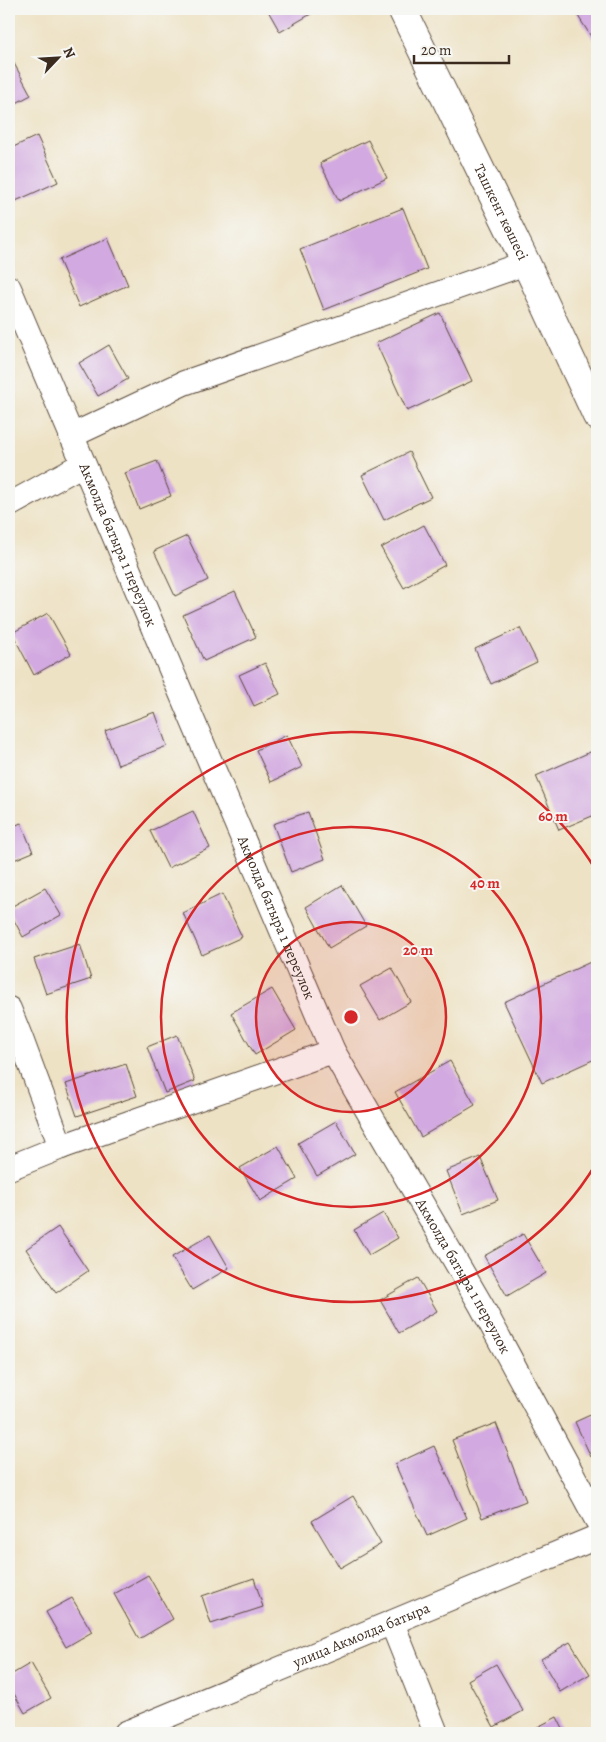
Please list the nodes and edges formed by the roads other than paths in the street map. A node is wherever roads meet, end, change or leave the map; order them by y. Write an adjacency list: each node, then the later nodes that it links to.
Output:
1 (402, 9): 2 (main road, Ташкент көшесі)
2 (526, 262): 4 (main road, Ташкент көшесі); 5 (street)
3 (9, 288): 5 (street, Акмолда батыра 1 переулок)
4 (597, 416)
5 (71, 436): 6 (street, Акмолда батыра 1 переулок)
6 (83, 464): 7 (street); 9 (street, Акмолда батыра 1 переулок)
7 (9, 506)
8 (9, 1009): 10 (street)
9 (333, 1051): 10 (street); 12 (street, Акмолда батыра 1 переулок)
10 (61, 1147): 11 (street)
11 (9, 1168)
12 (597, 1520)
13 (597, 1537): 14 (street, улица Акмолда батыра)
14 (392, 1624): 15 (street, улица Акмолда батыра); 16 (street)
15 (126, 1733)
16 (436, 1733)

